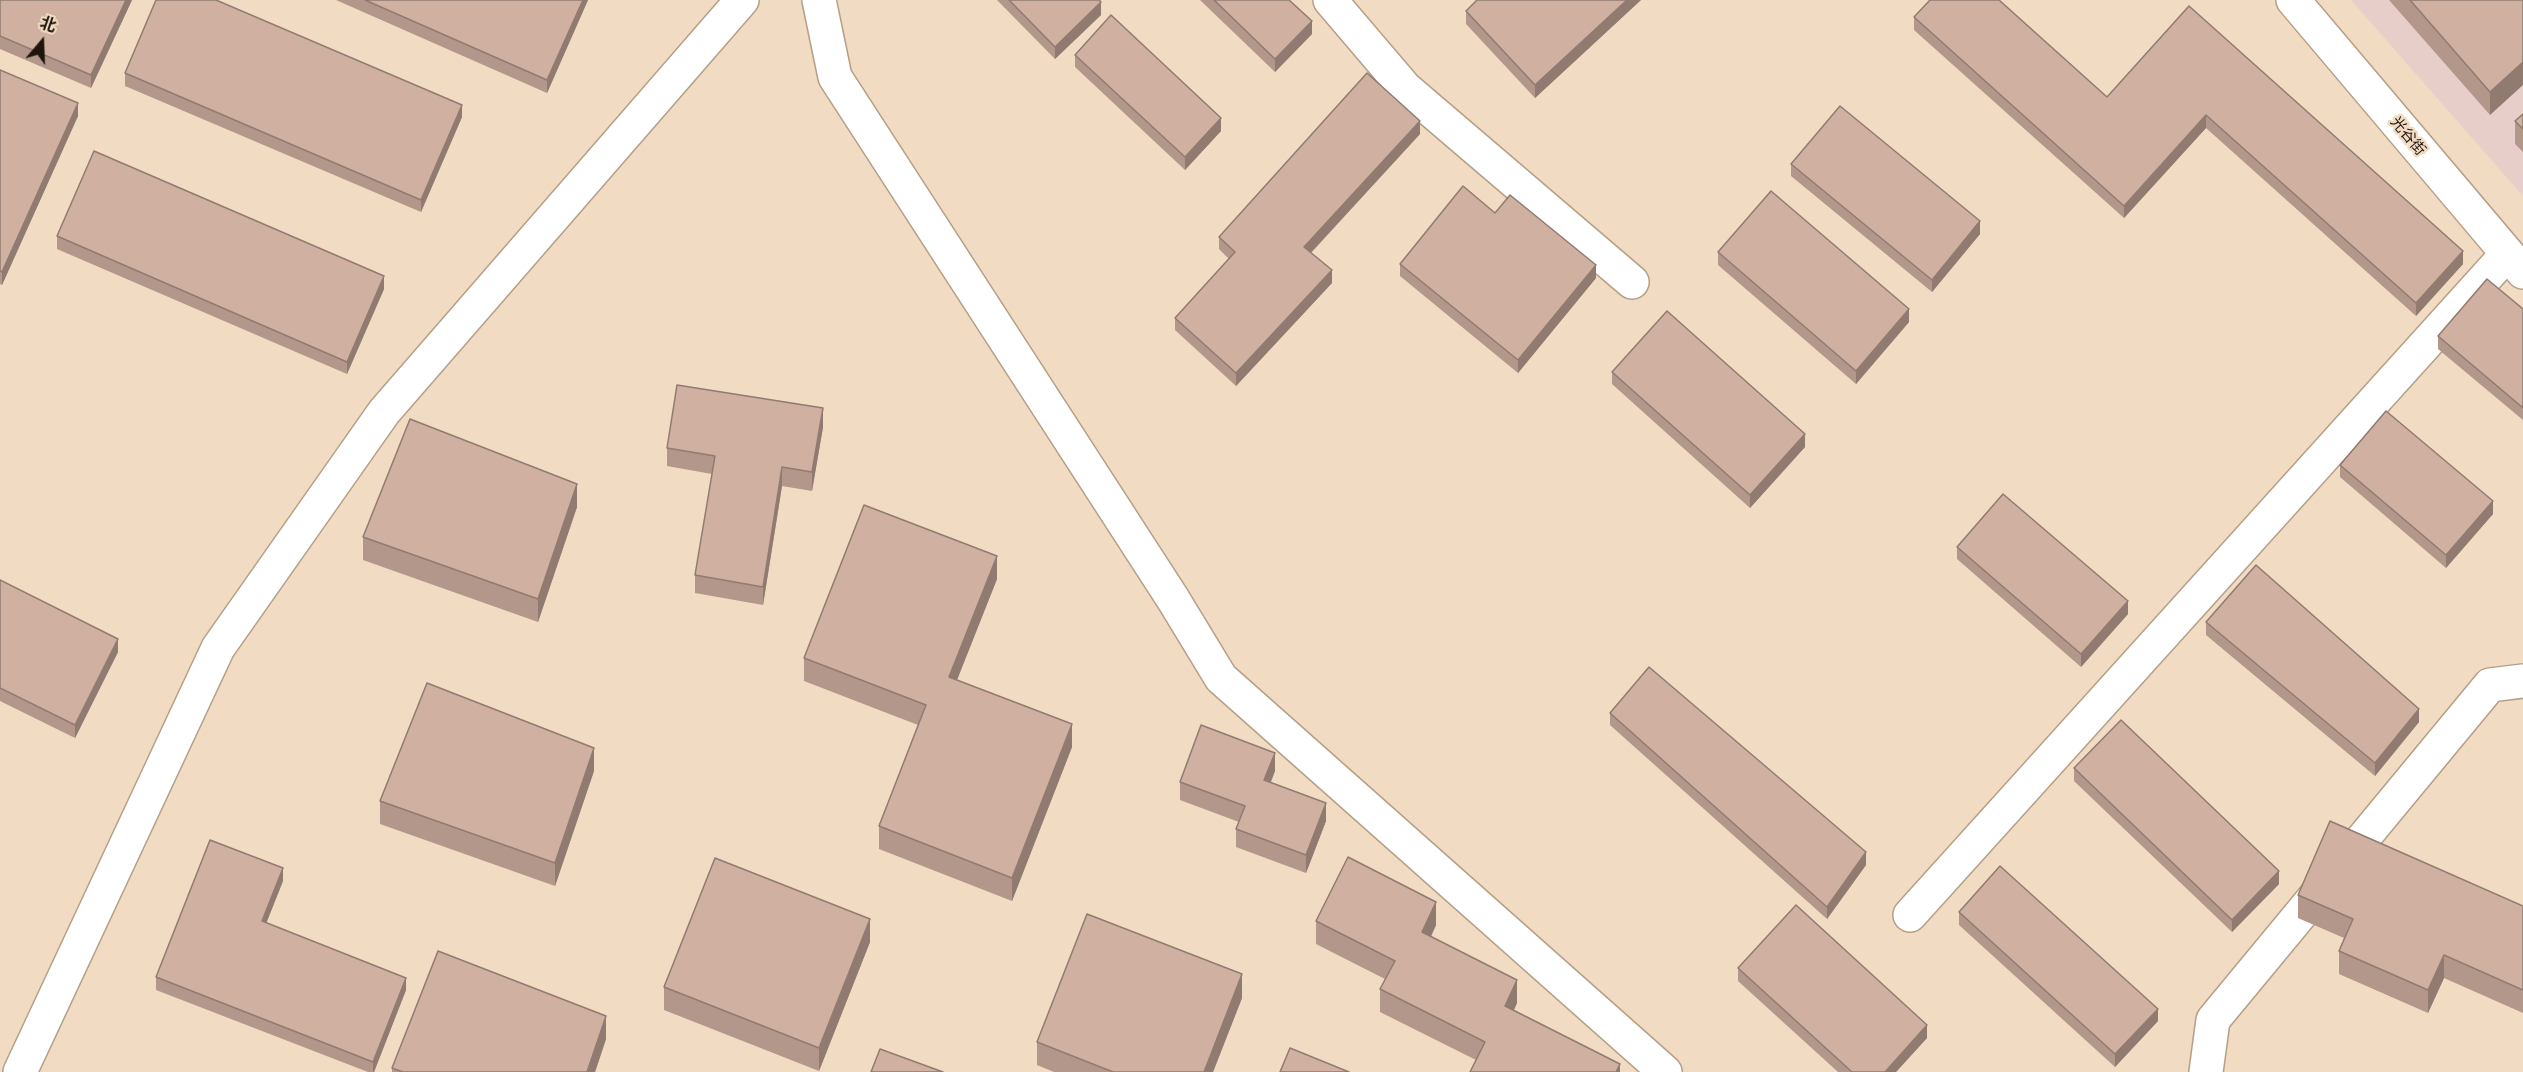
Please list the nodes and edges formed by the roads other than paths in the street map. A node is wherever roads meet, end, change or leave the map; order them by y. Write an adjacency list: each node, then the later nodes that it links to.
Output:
1 (742, 0): 9 (street)
2 (819, 0): 10 (street)
3 (1330, 0): 6 (street)
4 (2293, 0): 5 (street, 光谷街)
5 (2515, 263): 8 (street)
6 (1632, 282)
7 (2523, 681): 11 (street)
8 (1910, 915)
9 (20, 1072)
10 (1665, 1072)
11 (2206, 1072)

